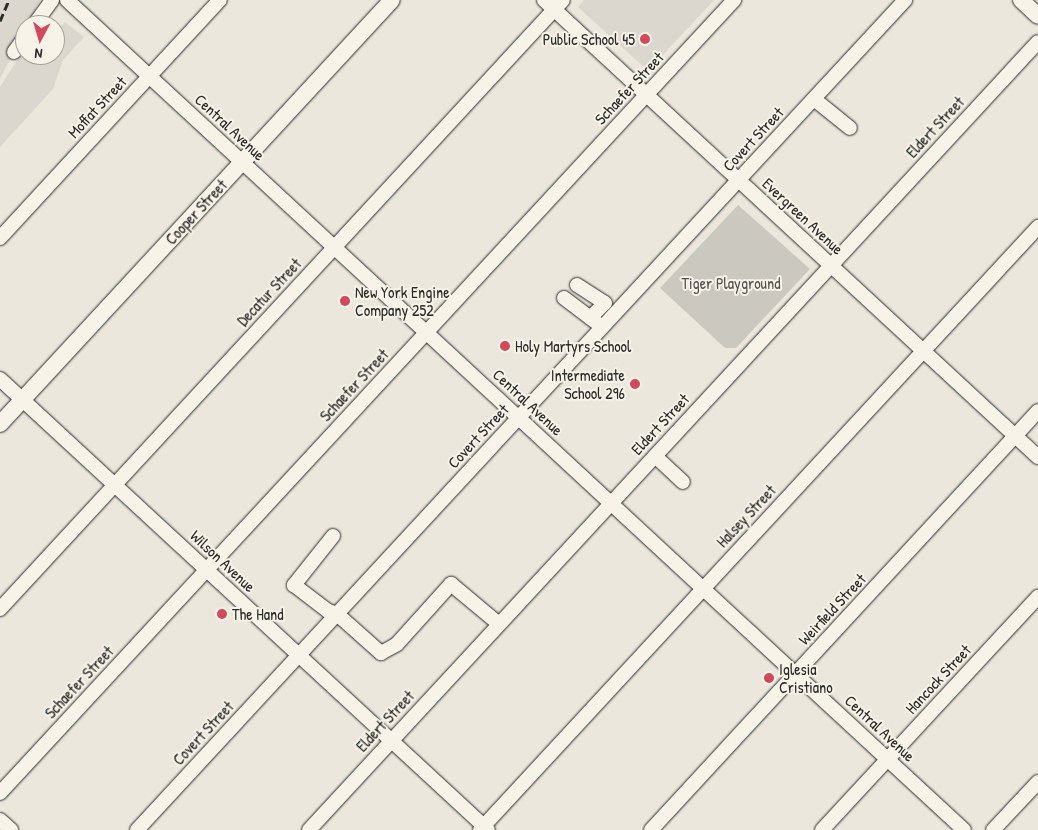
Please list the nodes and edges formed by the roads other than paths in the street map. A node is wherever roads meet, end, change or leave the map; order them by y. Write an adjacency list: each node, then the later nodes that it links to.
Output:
1 (52, 0): 10 (street)
2 (67, 0): 13 (street, Central Avenue)
3 (220, 0): 13 (street, Moffat Street)
4 (392, 0): 17 (main road, Cooper Street)
5 (544, 0): 9 (street, Evergreen Avenue)
6 (734, 0): 14 (street, Schaefer Street)
7 (905, 0): 15 (street, Covert Street)
8 (1021, 0): 11 (main road)
9 (559, 5): 14 (street, Evergreen Avenue); 21 (street, Decatur Street)
10 (41, 15)
11 (1038, 16)
12 (1038, 42): 22 (street, Eldert Street)
13 (150, 76): 17 (street, Central Avenue); 20 (street, Moffat Street)
14 (646, 95): 18 (street, Evergreen Avenue); 27 (street, Schaefer Street)
15 (814, 99): 16 (street); 18 (street, Covert Street)
16 (850, 128)
17 (242, 163): 21 (street, Central Avenue); 30 (main road, Cooper Street)
18 (739, 180): 22 (street, Evergreen Avenue); 26 (street, Covert Street)
19 (1038, 227): 28 (street, Halsey Street)
20 (0, 238)
21 (334, 247): 27 (street, Central Avenue); 38 (street, Decatur Street)
22 (831, 265): 28 (street, Evergreen Avenue); 35 (street, Eldert Street)
23 (577, 285): 25 (street)
24 (564, 298): 25 (street)
25 (590, 318): 26 (street)
26 (603, 327): 32 (street, Covert Street)
27 (427, 332): 32 (street, Central Avenue); 41 (street, Schaefer Street)
28 (923, 351): 34 (street, Evergreen Avenue); 42 (street, Halsey Street)
29 (0, 379): 30 (street, Wilson Avenue)
30 (23, 400): 33 (main road, Cooper Street); 38 (street, Wilson Avenue)
31 (1038, 411): 34 (street, Weirfield Street)
32 (519, 418): 39 (street, Central Avenue); 45 (street, Covert Street)
33 (0, 424)
34 (1015, 436): 36 (street, Evergreen Avenue); 48 (street, Weirfield Street)
35 (655, 456): 37 (street); 39 (street, Eldert Street)
36 (1038, 457)
37 (683, 482)
38 (115, 485): 41 (street, Wilson Avenue); 44 (street, Decatur Street)
39 (611, 503): 42 (street, Central Avenue); 46 (street, Eldert Street)
40 (333, 536): 45 (street)
41 (206, 570): 47 (street, Wilson Avenue); 52 (street, Schaefer Street)
42 (703, 588): 48 (street, Central Avenue); 54 (street, Halsey Street)
43 (1038, 597): 50 (street, Hancock Street)
44 (0, 608)
45 (337, 614): 46 (street); 47 (street, Covert Street)
46 (499, 624): 49 (street, Eldert Street)
47 (298, 655): 49 (street, Wilson Avenue); 56 (street, Covert Street)
48 (796, 674): 50 (street, Central Avenue); 58 (street, Weirfield Street)
49 (391, 741): 54 (street, Wilson Avenue); 57 (street, Eldert Street)
50 (888, 759): 59 (street, Hancock Street); 60 (street, Central Avenue)
51 (1038, 782): 61 (street)
52 (0, 793)
53 (0, 820): 55 (street)
54 (484, 829)
55 (11, 830)
56 (137, 830)
57 (308, 830)
58 (651, 830)
59 (822, 830)
60 (964, 830)
61 (993, 830)

